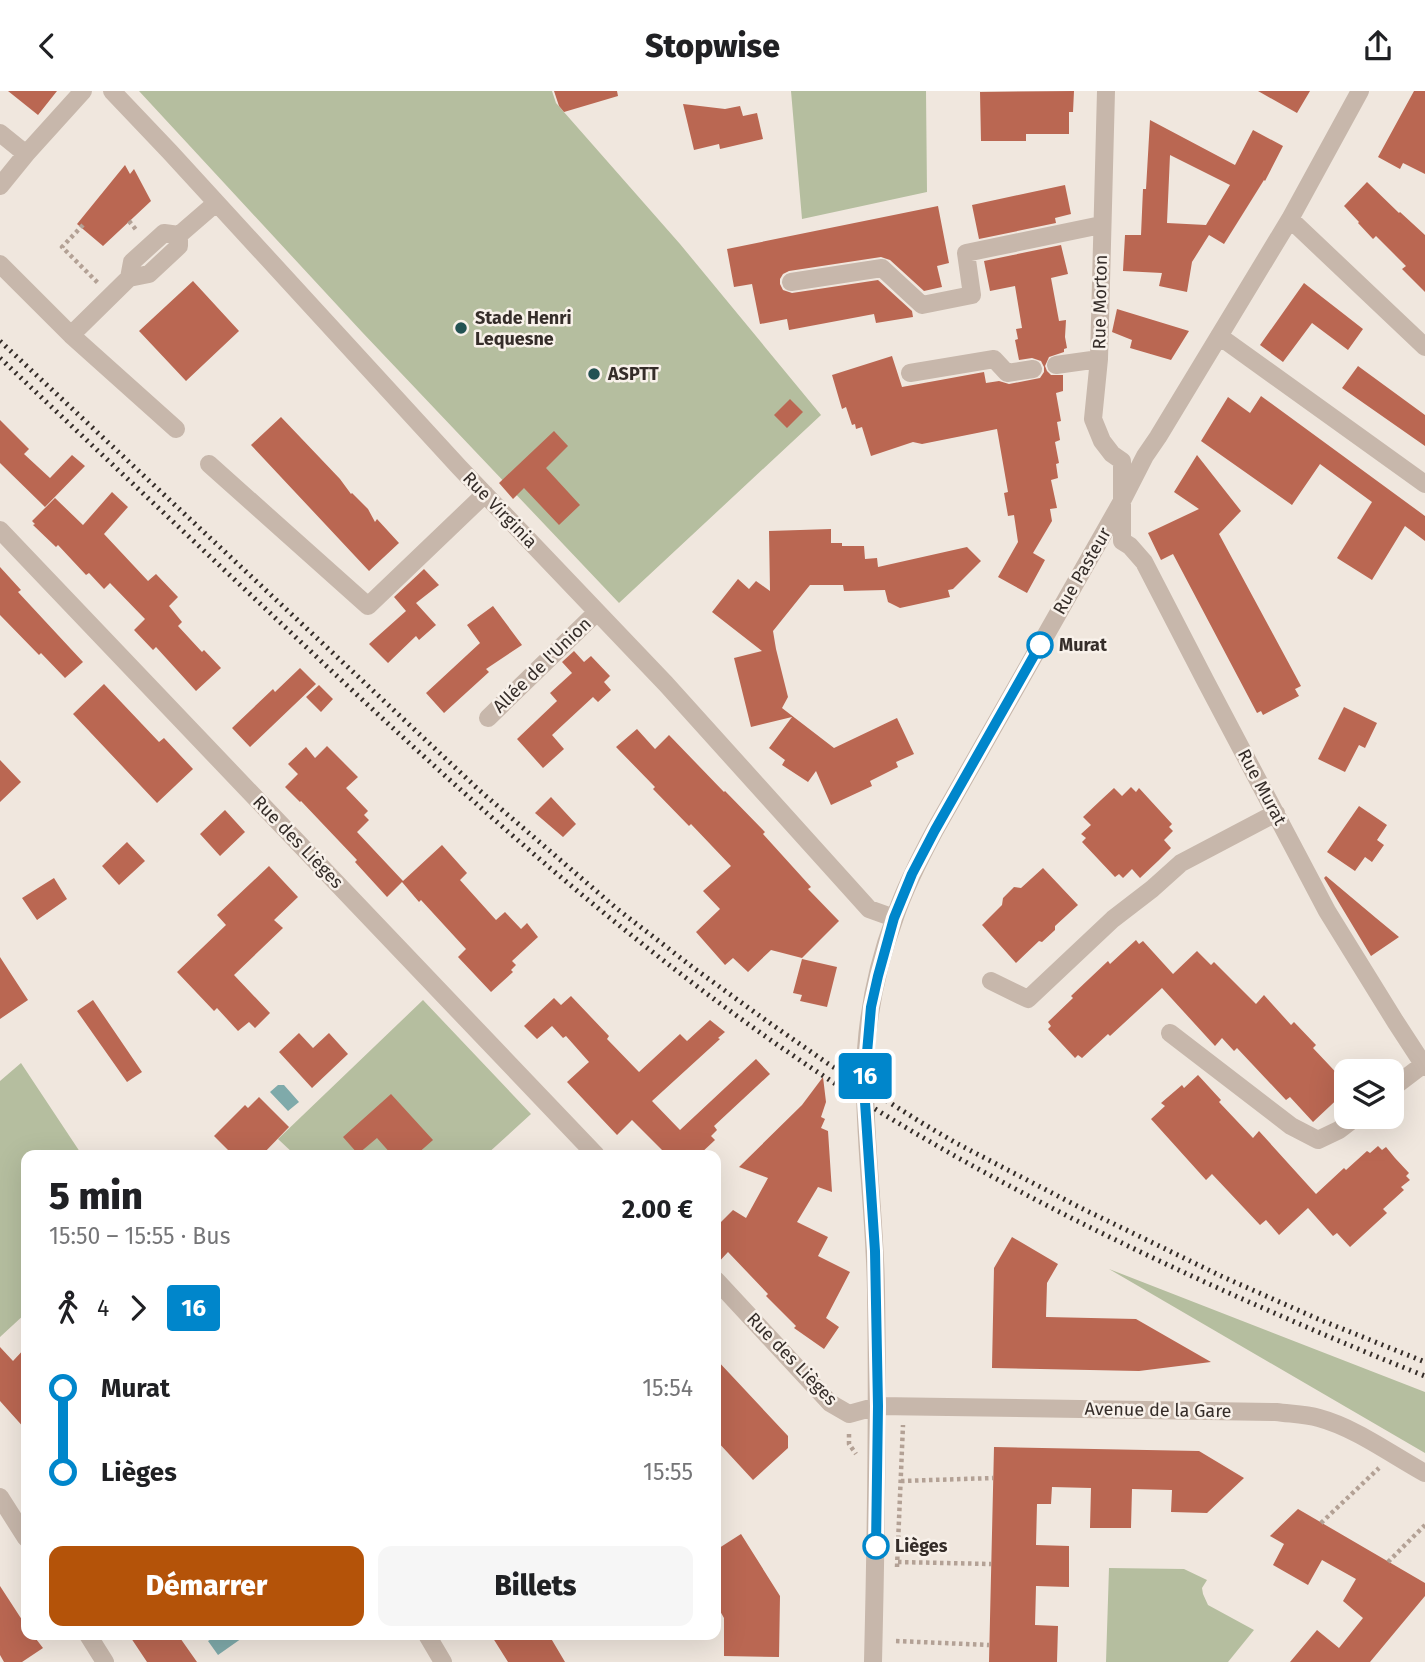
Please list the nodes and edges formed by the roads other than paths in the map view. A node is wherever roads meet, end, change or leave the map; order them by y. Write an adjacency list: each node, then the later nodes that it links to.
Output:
1 (83, 91): 6 (street)
2 (112, 91): 8 (street, Rue Virginia)
3 (1106, 91): 10 (street, Rue Morton)
4 (1360, 91): 9 (street, Rue Pasteur)
5 (0, 133): 6 (street)
6 (26, 154): 7 (street)
7 (0, 186)
8 (216, 203): 13 (street); 23 (street, Rue Virginia)
9 (1290, 219): 14 (street, Rue Pasteur); 15 (street)
10 (1101, 225): 12 (street); 16 (street, Rue Morton)
11 (0, 264): 13 (street)
12 (791, 282)
13 (71, 335): 20 (street)
14 (1219, 336): 22 (street); 24 (street, Rue Pasteur)
15 (1425, 348)
16 (1099, 359): 17 (street); 24 (street, Rue Morton)
17 (1056, 365)
18 (1033, 369): 19 (street)
19 (910, 373)
20 (176, 429)
21 (209, 464): 23 (street)
22 (1425, 484)
23 (485, 494): 26 (street, Rue Virginia)
24 (1122, 501): 28 (street, Rue Murat); 29 (street, Rue Pasteur)
25 (0, 530): 35 (street, Rue des Lièges)
26 (597, 612): 27 (street, Allée de l'Union); 29 (street, Rue Virginia)
27 (488, 718)
28 (1276, 813): 30 (street); 32 (street, Rue Murat)
29 (894, 918): 37 (street, Rue Pasteur)
30 (991, 981)
31 (1170, 1033): 34 (street)
32 (1424, 1065): 33 (street)
33 (1404, 1080)
34 (1340, 1129)
35 (591, 1150)
36 (721, 1285): 37 (street, Rue des Lièges)
37 (878, 1406): 38 (street, Avenue de la Gare); 45 (street, Rue Pasteur)
38 (1425, 1473)
39 (0, 1497): 40 (street)
40 (21, 1530)
41 (91, 1640): 43 (street)
42 (430, 1640): 44 (street)
43 (106, 1662)
44 (443, 1662)
45 (873, 1662)

